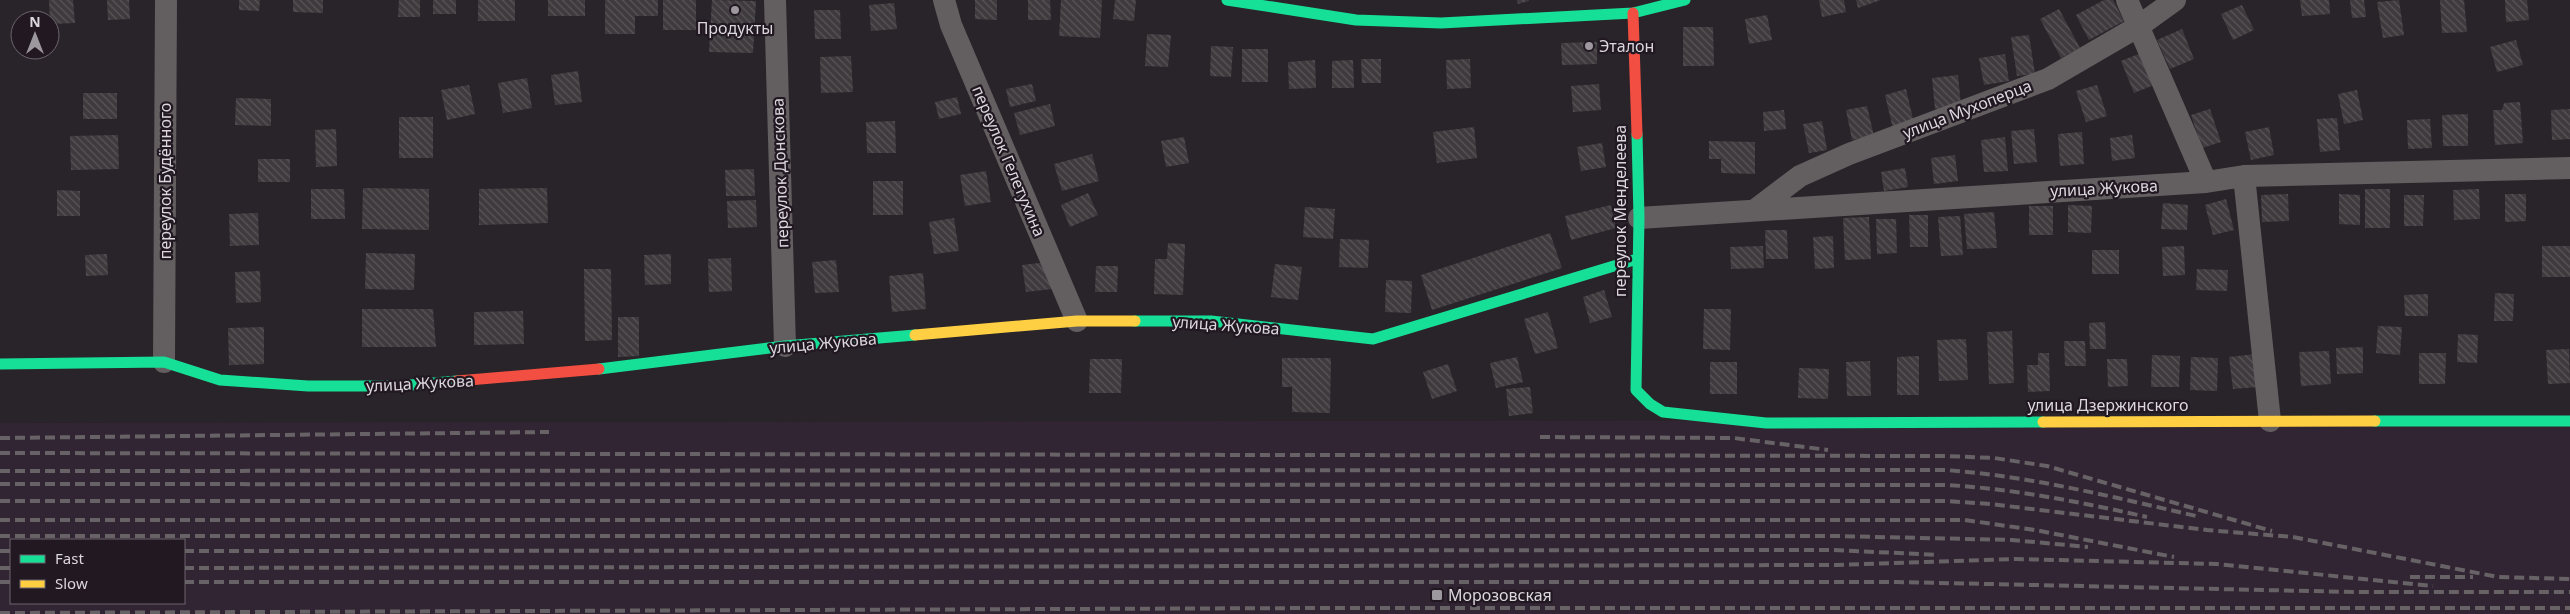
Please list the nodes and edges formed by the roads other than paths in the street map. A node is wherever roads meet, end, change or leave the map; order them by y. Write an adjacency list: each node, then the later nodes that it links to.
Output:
1 (166, 0): 18 (street, переулок Будённого)
2 (775, 0): 17 (street, переулок Донскова)
3 (944, 0): 16 (street, переулок Гелетухина)
4 (1227, 0): 8 (street)
5 (1685, 0): 8 (street)
6 (2127, 0): 9 (street)
7 (2175, 0): 9 (street, улица Мухоперца)
8 (1633, 13): 14 (street, переулок Менделеева)
9 (2139, 26): 12 (street); 13 (street, улица Мухоперца)
10 (2570, 168): 11 (street, улица Жукова)
11 (2244, 176): 12 (street, улица Жукова); 21 (street)
12 (2206, 182): 13 (street, улица Жукова)
13 (1755, 210): 14 (street, улица Жукова)
14 (1639, 218): 15 (street, переулок Менделеева)
15 (1637, 259): 16 (street, улица Жукова); 20 (street, переулок Менделеева)
16 (1077, 321): 17 (street, улица Жукова)
17 (785, 346): 18 (street, улица Жукова)
18 (164, 362): 19 (street, улица Жукова)
19 (0, 364)
20 (1650, 404): 21 (street, улица Дзержинского)
21 (2270, 421): 22 (street, улица Дзержинского)
22 (2570, 421)

